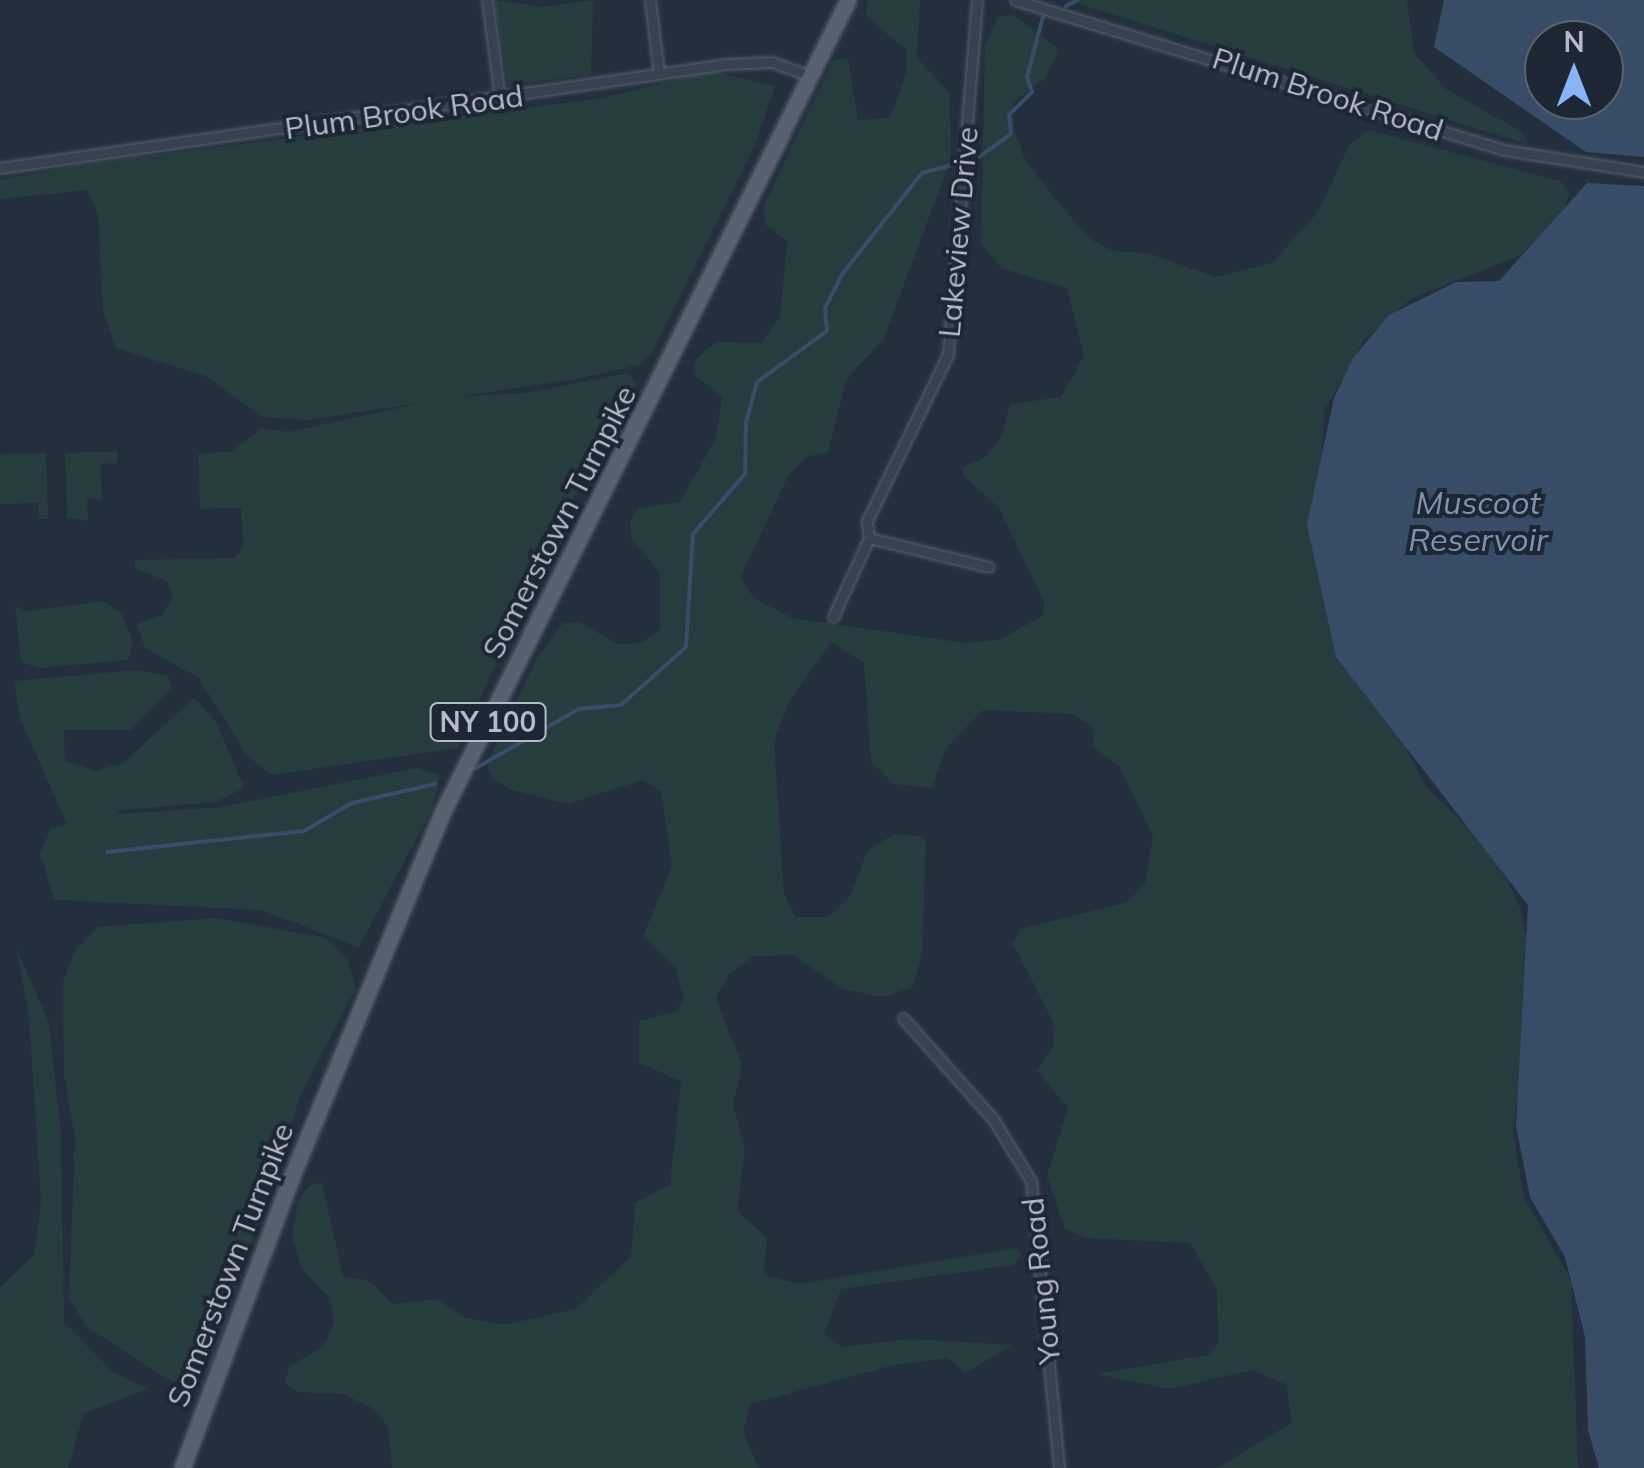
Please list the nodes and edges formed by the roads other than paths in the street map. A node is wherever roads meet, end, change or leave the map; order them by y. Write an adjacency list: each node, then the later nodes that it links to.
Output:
1 (487, 0): 8 (street)
2 (650, 0): 6 (street)
3 (848, 0): 7 (main road, Somerstown Turnpike / NY 100)
4 (977, 0): 11 (street, Lakeview Drive)
5 (1015, 0): 10 (street, Plum Brook Road)
6 (659, 73): 7 (street, Plum Brook Road); 8 (street, Plum Brook Road)
7 (807, 74): 15 (main road, Somerstown Turnpike / NY 100)
8 (500, 98): 9 (street, Plum Brook Road)
9 (0, 168)
10 (1644, 172)
11 (868, 538): 12 (street); 13 (street, Lakeview Drive)
12 (989, 567)
13 (833, 617)
14 (903, 1018): 16 (street, Young Road)
15 (182, 1468)
16 (1059, 1468)

